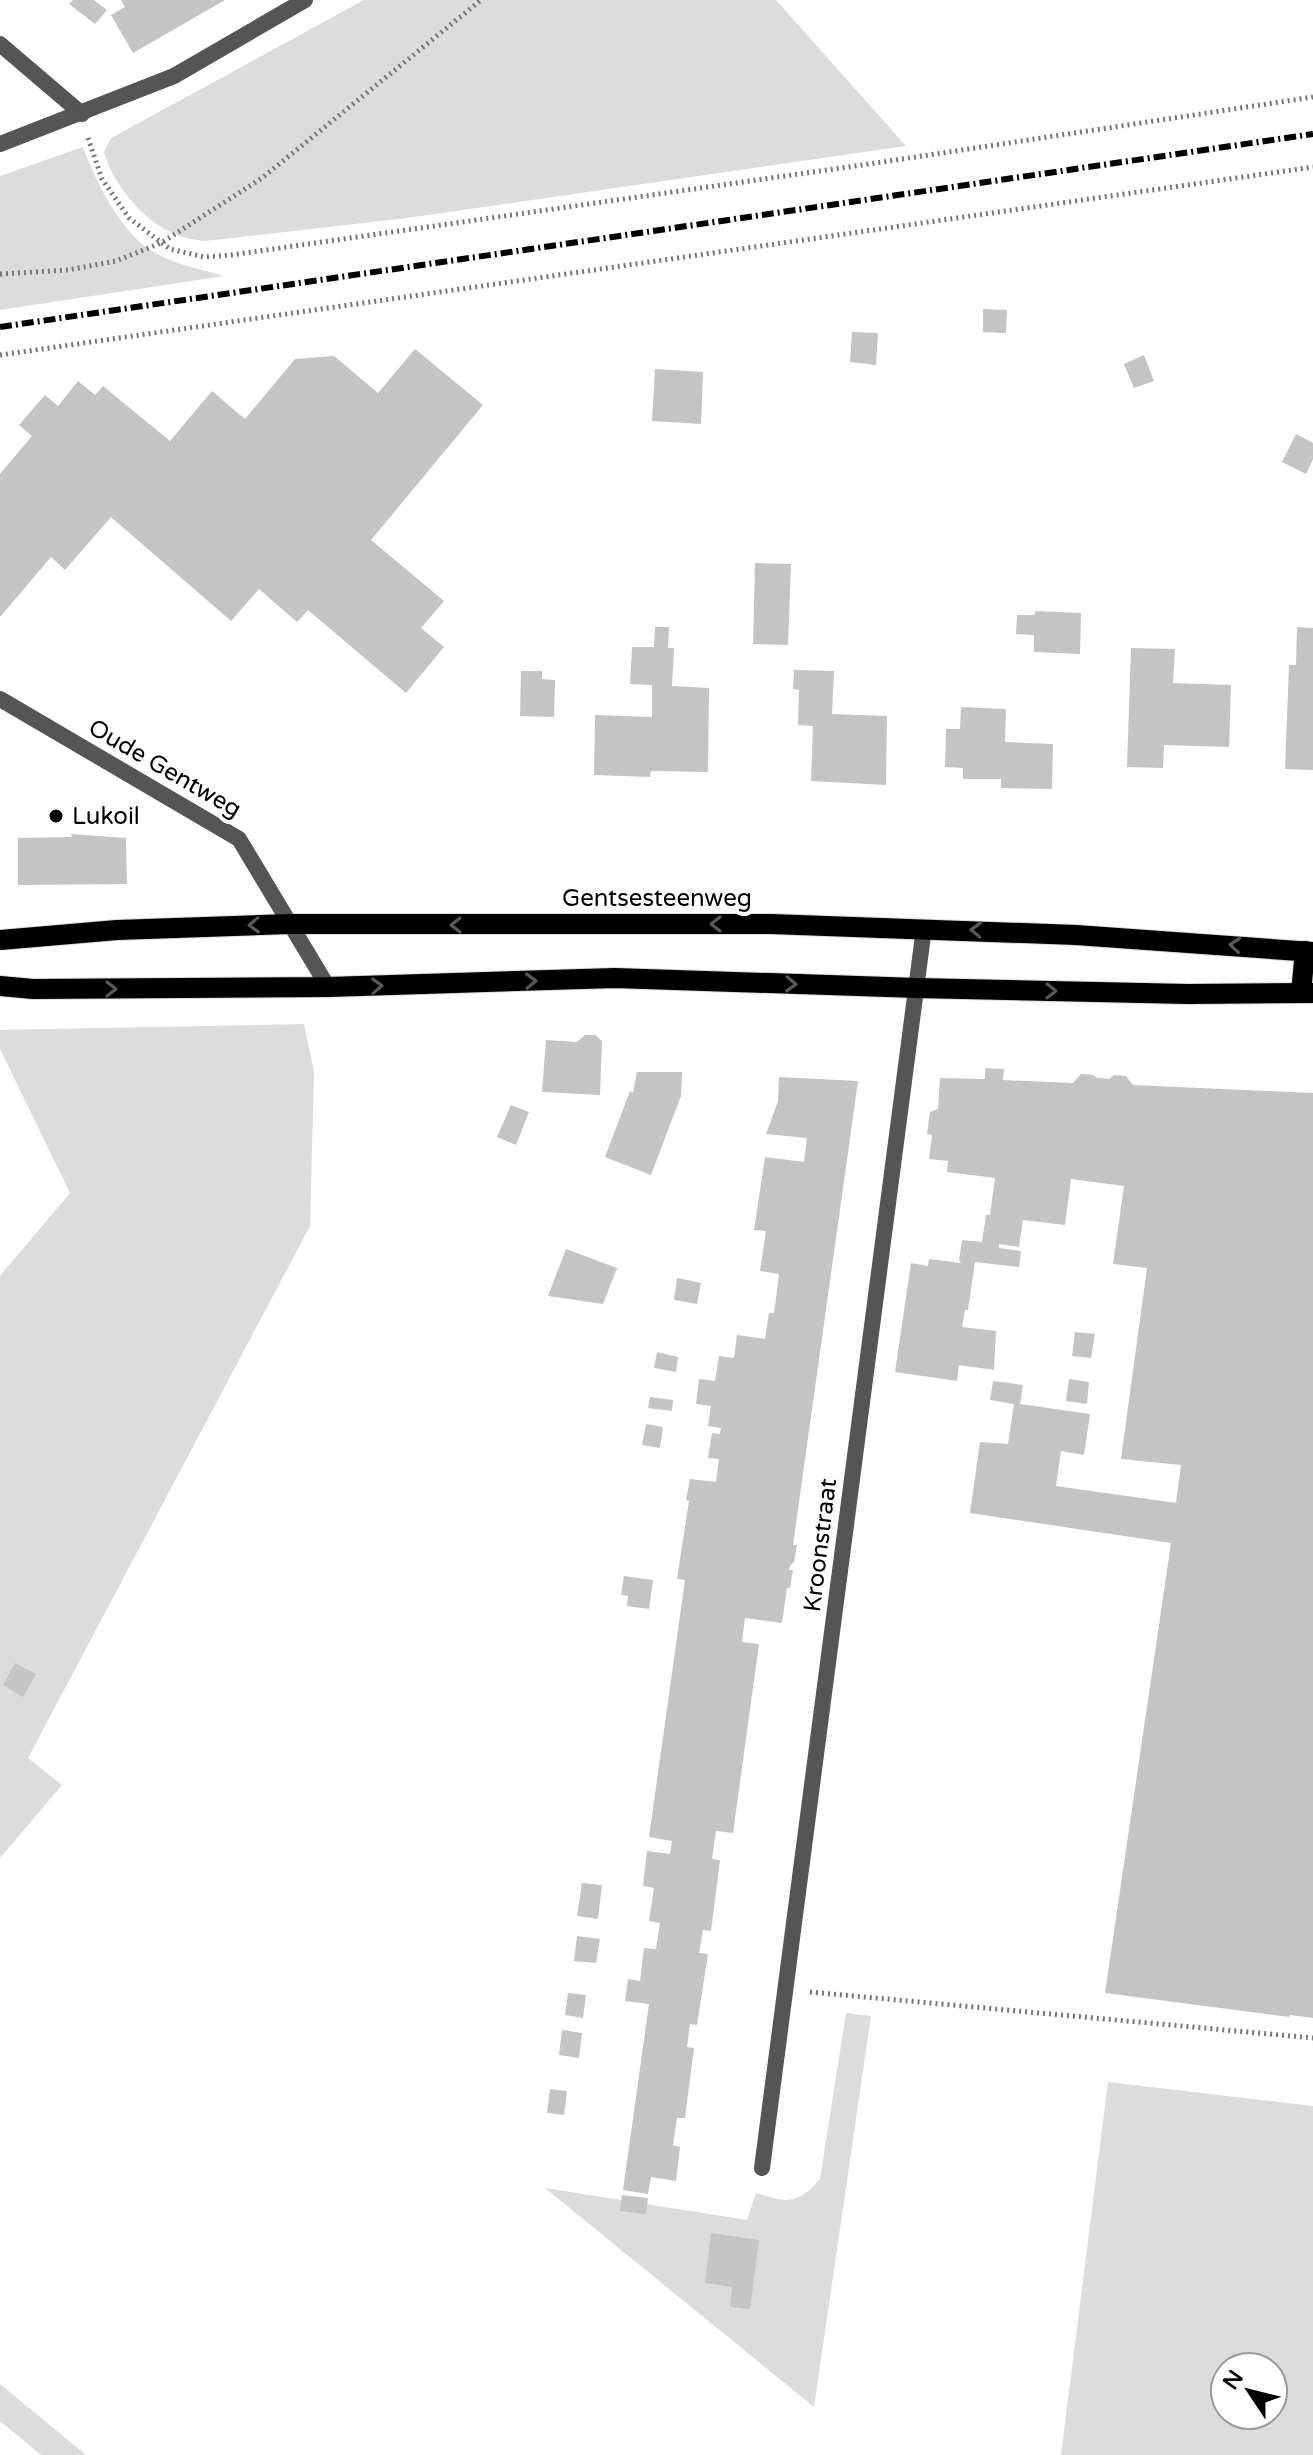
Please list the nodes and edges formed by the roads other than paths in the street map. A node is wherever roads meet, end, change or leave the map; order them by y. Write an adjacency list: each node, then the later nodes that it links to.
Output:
1 (305, 0): 3 (street)
2 (0, 44): 3 (street)
3 (82, 114): 4 (street)
4 (0, 144)
5 (0, 699): 6 (street, Oude Gentweg)
6 (289, 924): 7 (main road, Gentsesteenweg, one-way to 6); 8 (main road, Gentsesteenweg, one-way to 8); 11 (street, Oude Gentweg)
7 (924, 928): 9 (main road, Gentsesteenweg, one-way to 7); 12 (street, Kroonstraat)
8 (0, 940)
9 (1309, 951): 13 (main road)
10 (0, 986): 11 (main road, one-way to 11)
11 (328, 987): 12 (main road, one-way to 12)
12 (917, 988): 13 (main road, one-way to 13); 14 (street, Kroonstraat)
13 (1307, 993)
14 (762, 2168)

